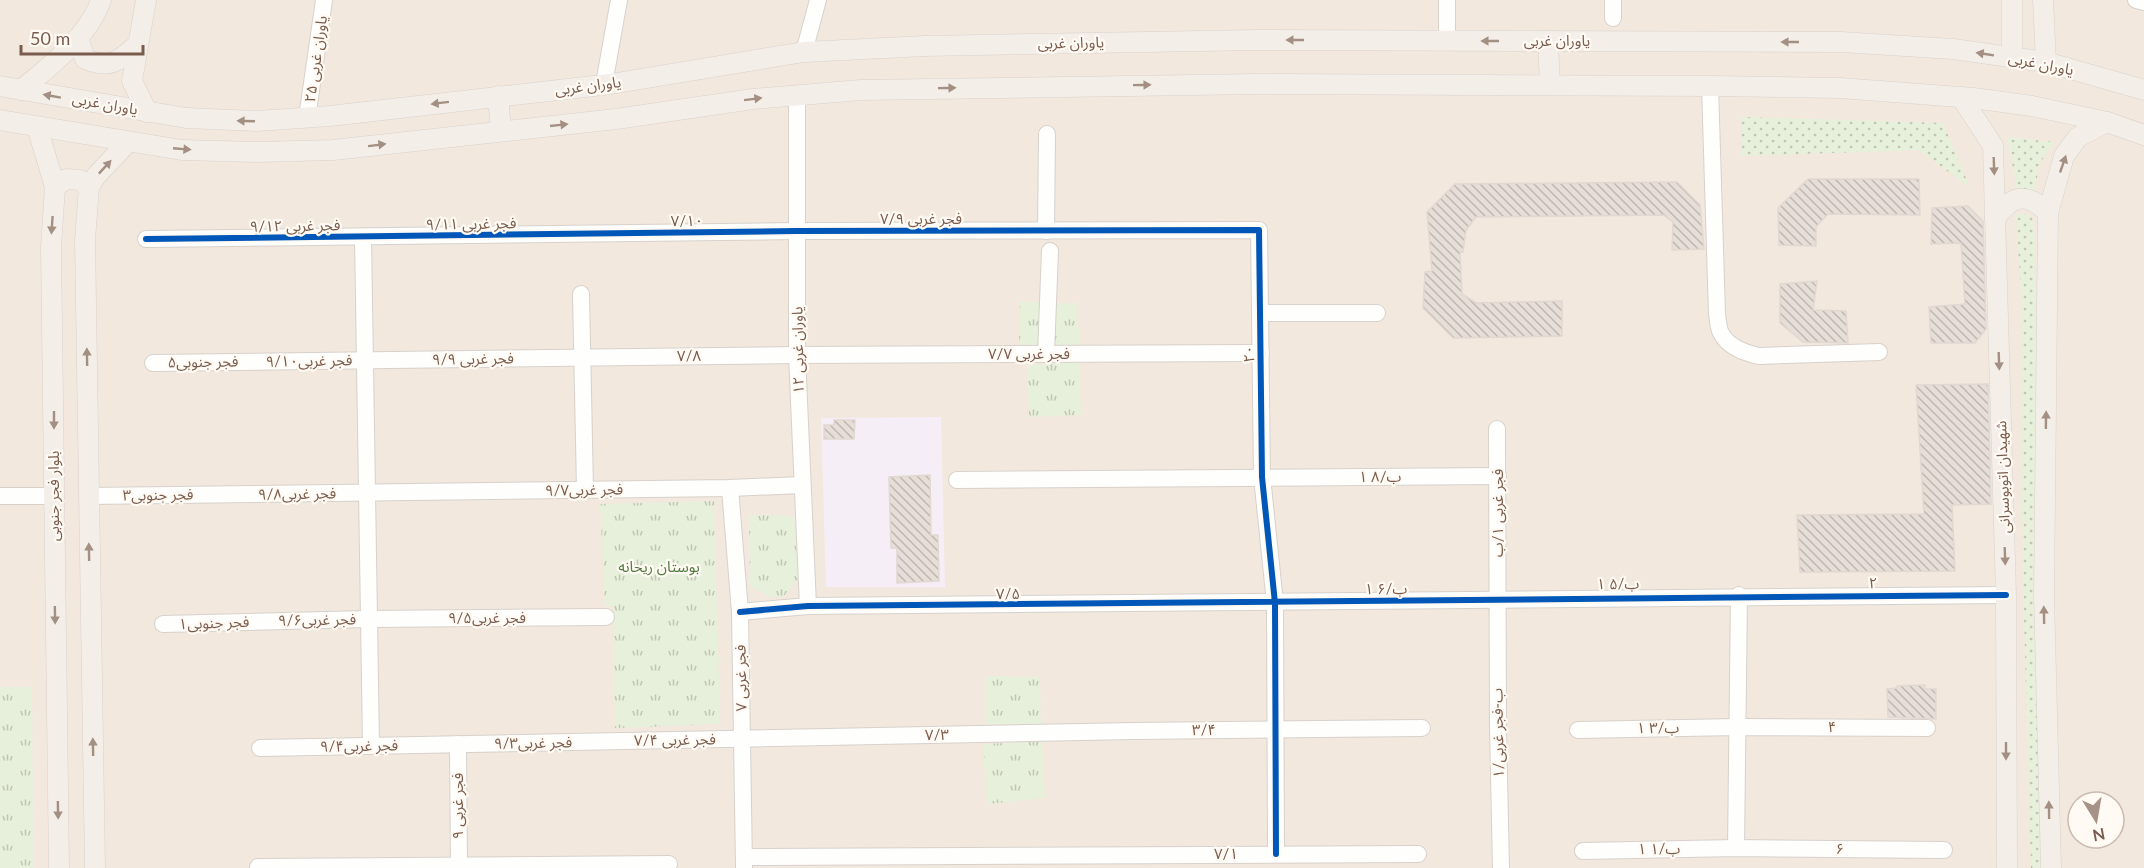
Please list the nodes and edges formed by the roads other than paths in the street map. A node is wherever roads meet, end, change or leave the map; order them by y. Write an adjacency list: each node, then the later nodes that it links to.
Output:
1 (101, 0): 15 (main road)
2 (146, 0): 18 (main road)
3 (324, 0): 32 (street, یاوران غربی ۲۵)
4 (619, 0): 22 (street)
5 (818, 0): 19 (street)
6 (1447, 0): 16 (street)
7 (1613, 0): 12 (street)
8 (2012, 0): 13 (main road)
9 (2043, 0): 14 (main road)
10 (2136, 0): 11 (street)
11 (2144, 2)
12 (1613, 18)
13 (2013, 28): 14 (main road); 20 (main road)
14 (2043, 28): 21 (main road)
15 (78, 38): 18 (main road); 26 (main road)
16 (1447, 41): 17 (main road, یاوران غربی, one-way to 16); 19 (main road, یاوران غربی, one-way to 19)
17 (1548, 41): 20 (main road, یاوران غربی, one-way to 17); 23 (main road)
18 (136, 46): 31 (main road)
19 (804, 52): 22 (main road, یاوران غربی)
20 (2012, 58): 21 (main road, یاوران غربی)
21 (2046, 62): 27 (main road, یاوران غربی)
22 (604, 84): 29 (main road, یاوران غربی)
23 (1550, 85): 25 (main road); 28 (main road, one-way to 23)
24 (0, 86): 26 (main road, یاوران غربی)
25 (1710, 86): 30 (main road); 54 (street)
26 (21, 90): 31 (main road, یاوران غربی, one-way to 26)
27 (2144, 90)
28 (796, 94): 36 (main road, one-way to 28); 45 (street, ۱۲ یاوران غربی)
29 (498, 96): 32 (main road, یاوران غربی, one-way to 32); 36 (main road)
30 (1961, 97): 34 (main road); 43 (main road, شهیدان اتوبوسرانی, one-way to 43)
31 (147, 112): 32 (main road, یاوران غربی, one-way to 31)
32 (308, 118)
33 (0, 120): 35 (main road)
34 (2107, 122): 38 (main road); 42 (main road, one-way to 34)
35 (38, 127): 39 (main road); 40 (main road, بلوار فجر جنوبی)
36 (501, 131): 39 (main road, one-way to 36)
37 (1047, 134): 46 (street)
38 (2144, 135)
39 (128, 142): 41 (main road, one-way to 39)
40 (55, 187): 41 (main road); 72 (main road, بلوار فجر جنوبی, one-way to 72)
41 (89, 187): 73 (main road, one-way to 41)
42 (2048, 213): 43 (main road); 108 (main road, one-way to 42)
43 (1995, 219): 75 (main road, شهیدان اتوبوسرانی, one-way to 75)
44 (1259, 230): 46 (street, ۷/۹ فجر غربی); 52 (street, ۲۰)
45 (796, 231): 46 (street, ۷/۹ فجر غربی); 47 (street, ۷/۱۰); 57 (street, ۱۲ یاوران غربی)
46 (1046, 231)
47 (579, 234): 48 (street, ۹/۱۱ فجر غربی)
48 (363, 237): 49 (street, ۹/۱۲ فجر غربی); 59 (street)
49 (146, 239)
50 (1050, 251): 56 (street)
51 (581, 294): 58 (street)
52 (1260, 313): 53 (street); 55 (street, ۲۰)
53 (1377, 313)
54 (1879, 352)
55 (1261, 353): 56 (street, ۷/۷ فجر غربی); 64 (street, ۲۰)
56 (1046, 354): 57 (street, ۷/۷ فجر غربی)
57 (797, 355): 58 (street, ۷/۸); 66 (street, ۱۲ یاوران غربی)
58 (581, 358): 59 (street, ۹/۹ فجر غربی); 68 (street)
59 (365, 360): 60 (street, فجر غربی۹/۱۰); 69 (street)
60 (252, 362): 61 (street, فجر جنوبی۵)
61 (153, 363)
62 (1497, 429): 63 (street, فجر غربی ۱/ب)
63 (1498, 476): 64 (street, ۱ ب/۸); 76 (street, فجر غربی ۱/ب)
64 (1262, 477): 65 (street, ۱ ب/۸); 77 (street, ۲۰)
65 (957, 480)
66 (802, 485): 67 (street, فجر غربی۹/۷); 78 (street, ۱۲ یاوران غربی)
67 (730, 488): 68 (street, فجر غربی۹/۷); 79 (street, ۷ فجر غربی)
68 (585, 490): 69 (street, فجر غربی۹/۷)
69 (367, 493): 70 (street, فجر غربی۹/۸); 81 (street)
70 (228, 495): 73 (street, فجر جنوبی۳)
71 (0, 496): 72 (street)
72 (54, 496): 104 (main road, بلوار فجر جنوبی, one-way to 104)
73 (88, 496): 105 (main road, one-way to 73)
74 (1739, 595): 75 (street, ۲); 76 (street, ۱ ب/۵); 84 (street)
75 (2006, 595): 107 (main road, شهیدان اتوبوسرانی, one-way to 107)
76 (1498, 598): 77 (street, ۱ ب/۶); 106 (street, ۱/ب-فجر غربی)
77 (1275, 603): 78 (street, ۷/۵); 87 (street, ۲۰)
78 (808, 606): 79 (street, ۷/۵)
79 (740, 612): 90 (street, ۷ فجر غربی)
80 (606, 617): 81 (street, فجر غربی۹/۵)
81 (369, 619): 82 (street, فجر غربی۹/۶); 93 (street)
82 (266, 621): 83 (street, فجر جنوبی۱)
83 (163, 624)
84 (1737, 727): 86 (street, ۴); 88 (street, ۱ ب/۳); 95 (street)
85 (1422, 728): 87 (street, ۳/۴)
86 (1927, 728)
87 (1275, 729): 89 (street, ۳/۴); 98 (street, ۲۰)
88 (1578, 730)
89 (1133, 731): 90 (street, ۷/۳)
90 (741, 739): 91 (street, ۷/۴ فجر غربی); 100 (street, ۷ فجر غربی)
91 (609, 741): 92 (street, فجر غربی۹/۳)
92 (458, 744): 93 (street, فجر غربی۹/۴); 103 (street, ۹ فجر غربی)
93 (371, 745): 94 (street, فجر غربی۹/۴)
94 (260, 748)
95 (1736, 848): 96 (street, ۶); 97 (street, ۱ ب/۱)
96 (1944, 850)
97 (1583, 851)
98 (1276, 854): 99 (street, ۷/۱); 100 (street, ۷/۱)
99 (1418, 854)
100 (744, 862)
101 (669, 864): 103 (street)
102 (258, 867): 103 (street)
103 (459, 867)
104 (59, 868)
105 (95, 868)
106 (1501, 868)
107 (2007, 868)
108 (2051, 868)

